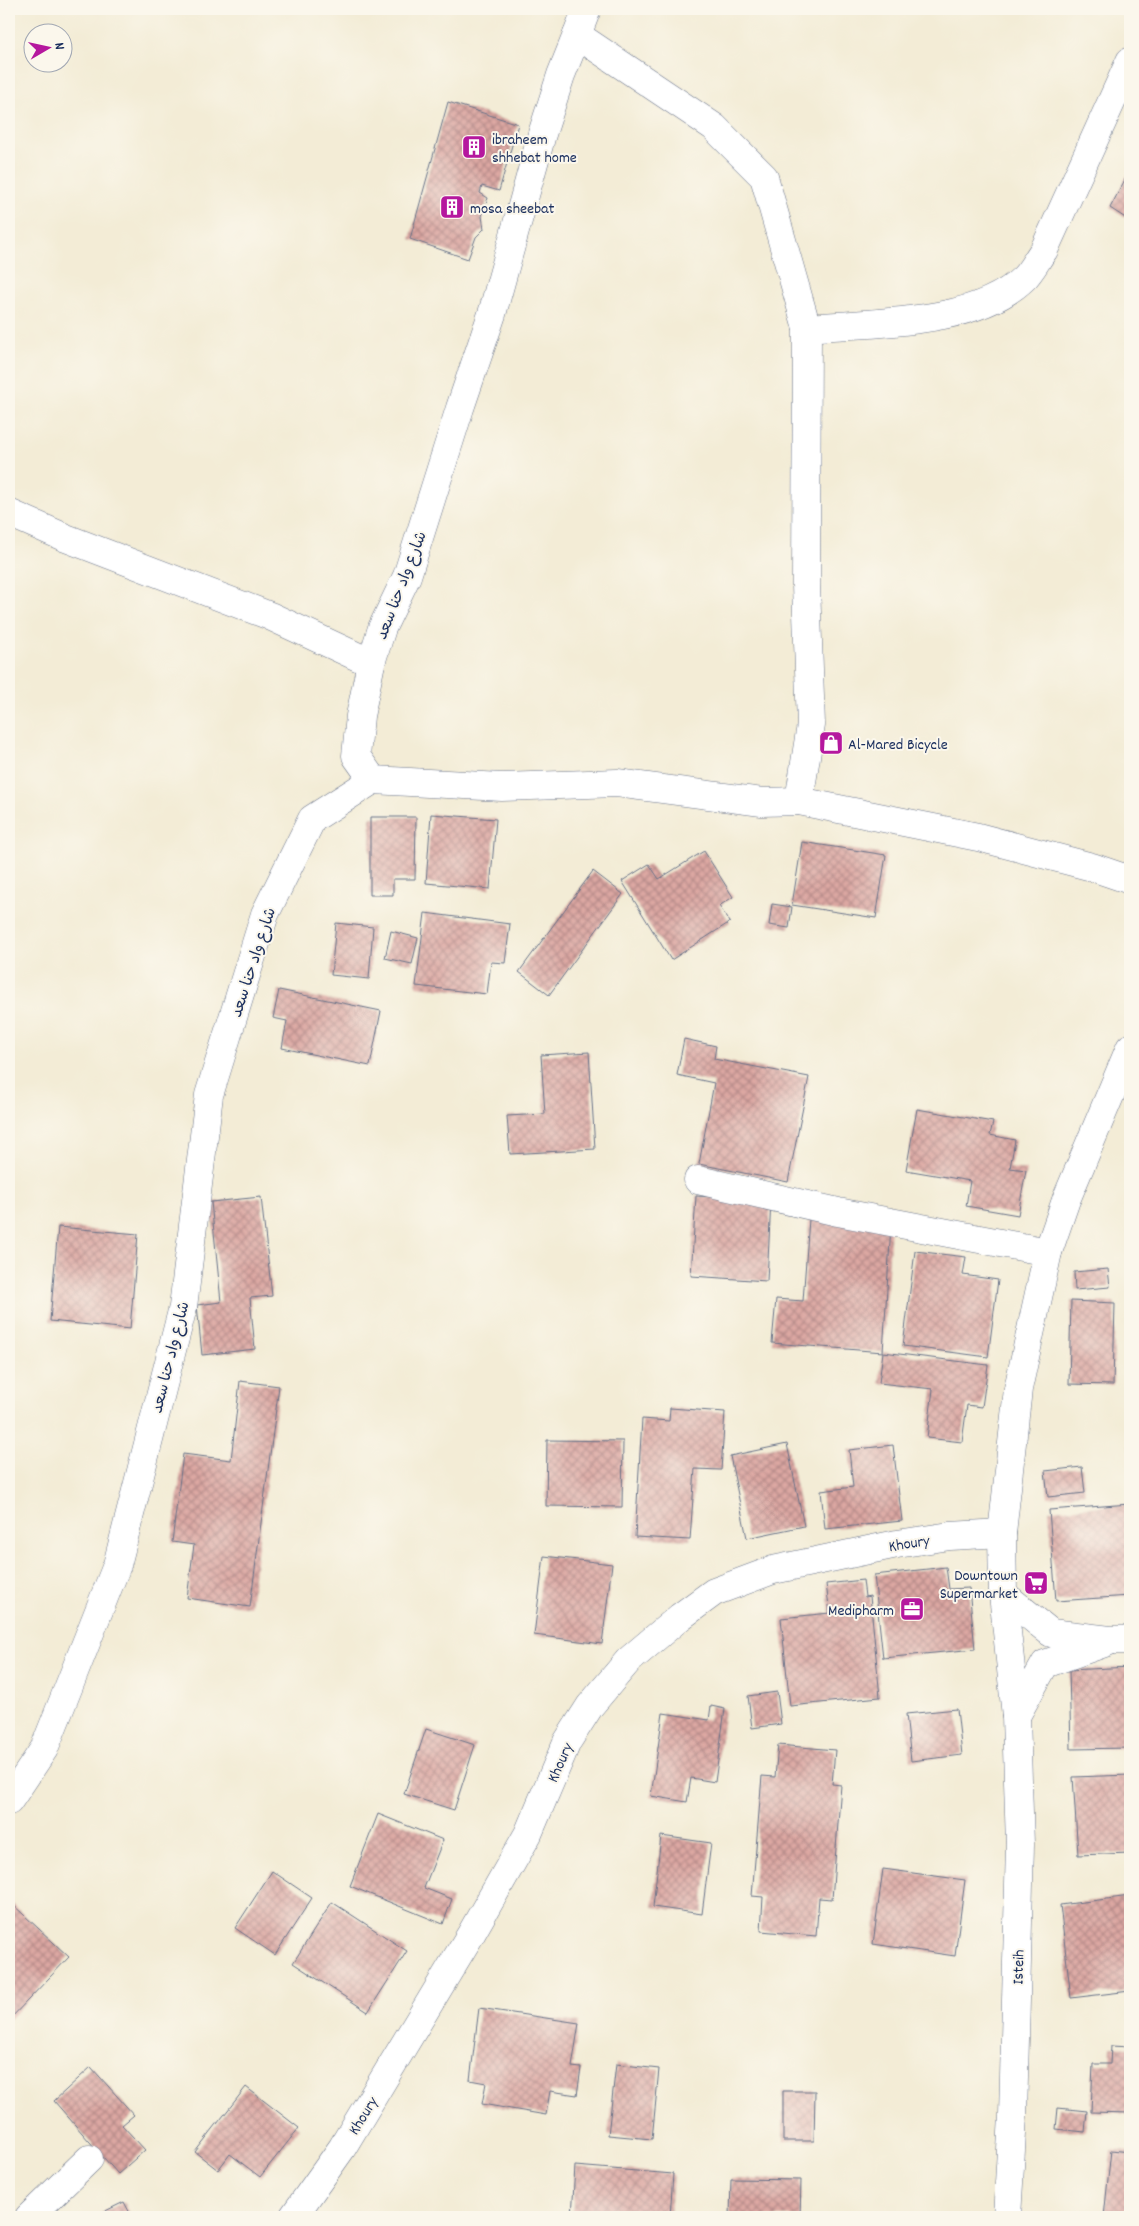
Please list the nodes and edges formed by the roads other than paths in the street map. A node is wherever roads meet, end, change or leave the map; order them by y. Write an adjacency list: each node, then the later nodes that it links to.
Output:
1 (587, 9): 2 (street, شارع واد حنا سعد)
2 (577, 35): 4 (street); 6 (street, شارع واد حنا سعد)
3 (1130, 61): 4 (street)
4 (807, 328): 8 (street)
5 (9, 512): 6 (street)
6 (371, 663): 7 (street, شارع واد حنا سعد)
7 (373, 780): 8 (street); 17 (street, شارع واد حنا سعد)
8 (799, 801): 9 (street)
9 (1130, 880)
10 (1130, 1048): 12 (street, Isteih)
11 (698, 1180): 12 (street)
12 (1048, 1252): 13 (street, Isteih)
13 (1002, 1533): 14 (street, Isteih); 20 (street, Khoury)
14 (1003, 1594): 15 (street); 16 (street, Isteih)
15 (1120, 1640): 16 (street)
16 (1016, 1716): 21 (street, Isteih)
17 (9, 1801)
18 (89, 2159): 19 (street)
19 (29, 2217)
20 (293, 2217)
21 (1007, 2217)

